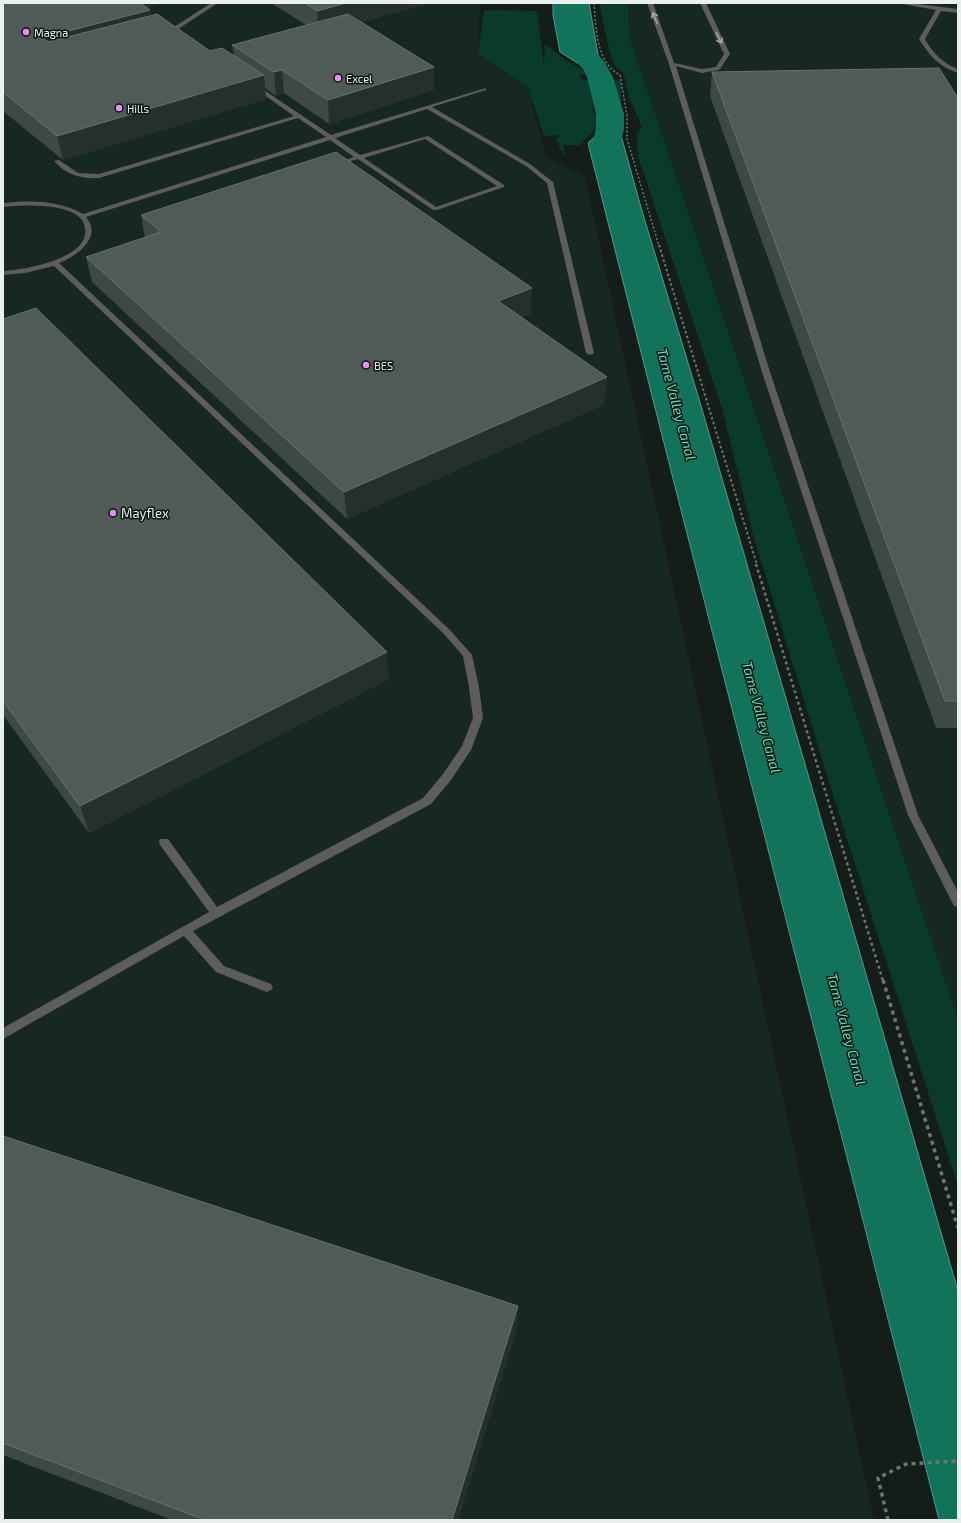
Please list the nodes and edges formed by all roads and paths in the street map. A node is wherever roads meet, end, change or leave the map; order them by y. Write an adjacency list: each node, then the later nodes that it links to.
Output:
1 (215, 3): 8 (lane)
2 (594, 3): 32 (path)
3 (650, 3): 11 (lane, one-way to 3)
4 (703, 3): 11 (lane, one-way to 11)
5 (900, 3): 6 (lane)
6 (939, 9): 7 (lane); 12 (lane)
7 (958, 11)
8 (173, 30): 9 (lane); 10 (lane)
9 (158, 34)
10 (179, 34)
11 (672, 64): 27 (lane)
12 (958, 71)
13 (249, 82): 16 (lane)
14 (484, 89): 15 (lane)
15 (428, 107): 17 (lane); 25 (lane)
16 (299, 116): 17 (lane); 19 (lane)
17 (330, 137): 18 (lane); 22 (lane)
18 (359, 157): 18 (lane); 20 (lane)
19 (56, 162)
20 (329, 167)
21 (3, 205): 22 (lane)
22 (82, 216): 23 (lane)
23 (55, 263): 24 (lane); 28 (lane)
24 (3, 273)
25 (590, 353)
26 (164, 842): 28 (lane)
27 (958, 903)
28 (216, 914): 29 (lane)
29 (185, 930): 30 (lane); 31 (lane)
30 (267, 987)
31 (3, 1034)
32 (958, 1228)
33 (958, 1461): 34 (path)
34 (888, 1520)

